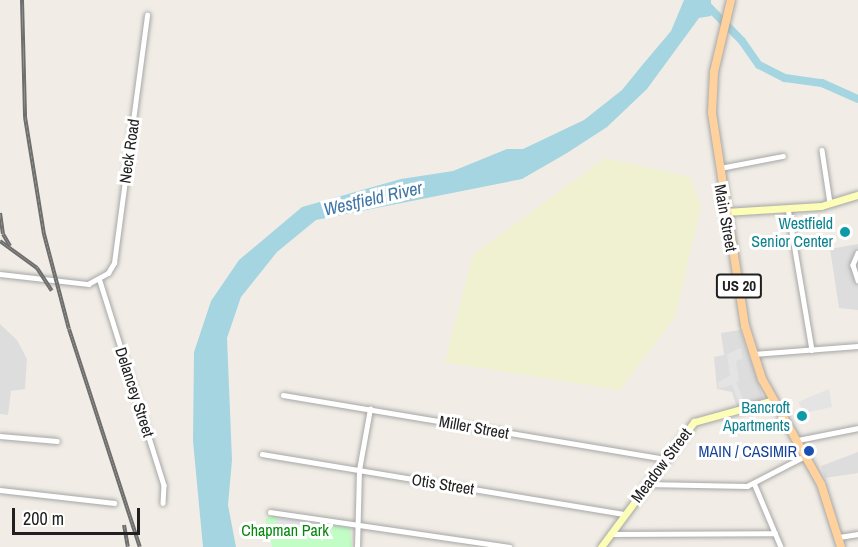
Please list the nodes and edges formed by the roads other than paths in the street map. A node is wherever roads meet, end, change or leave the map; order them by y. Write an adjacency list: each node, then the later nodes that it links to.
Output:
1 (729, 0): 5 (main road, Main Street / US 20)
2 (147, 15): 13 (street, Neck Road)
3 (822, 150): 7 (street)
4 (783, 156): 5 (street)
5 (718, 168): 9 (main road, Main Street / US 20)
6 (858, 195): 7 (street)
7 (830, 203): 8 (street)
8 (788, 208): 9 (street); 15 (street)
9 (725, 212): 16 (main road, Main Street / US 20)
10 (858, 253): 12 (street)
11 (0, 274): 13 (street)
12 (858, 279)
13 (100, 281): 32 (street, Delancey Street)
14 (858, 346): 15 (street)
15 (812, 350): 16 (street)
16 (753, 354): 18 (main road, Main Street / US 20)
17 (283, 395): 19 (street, Miller Street)
18 (774, 400): 22 (main road, Main Street / US 20); 26 (street, Meadow Street)
19 (370, 410): 26 (street, Miller Street); 27 (street)
20 (858, 428): 22 (street)
21 (0, 436): 23 (street)
22 (798, 440): 25 (main road, Main Street / US 20)
23 (57, 441)
24 (262, 454): 27 (street, Otis Street)
25 (807, 455): 28 (street); 39 (main road, Main Street / US 20)
26 (664, 459): 29 (street, Meadow Street)
27 (359, 470): 34 (street, Otis Street); 35 (street)
28 (754, 483): 29 (street); 36 (street)
29 (646, 484): 34 (street, Meadow Street)
30 (0, 490): 31 (street)
31 (114, 503)
32 (163, 503)
33 (270, 512): 35 (street)
34 (625, 514): 37 (street, Meadow Street)
35 (356, 524): 40 (street); 41 (street)
36 (775, 533): 37 (street); 43 (street)
37 (610, 534): 42 (street, Meadow Street)
38 (858, 534): 39 (street)
39 (838, 537): 44 (main road, Main Street / US 20)
40 (357, 547)
41 (509, 547)
42 (601, 547)
43 (781, 547)
44 (841, 547)

